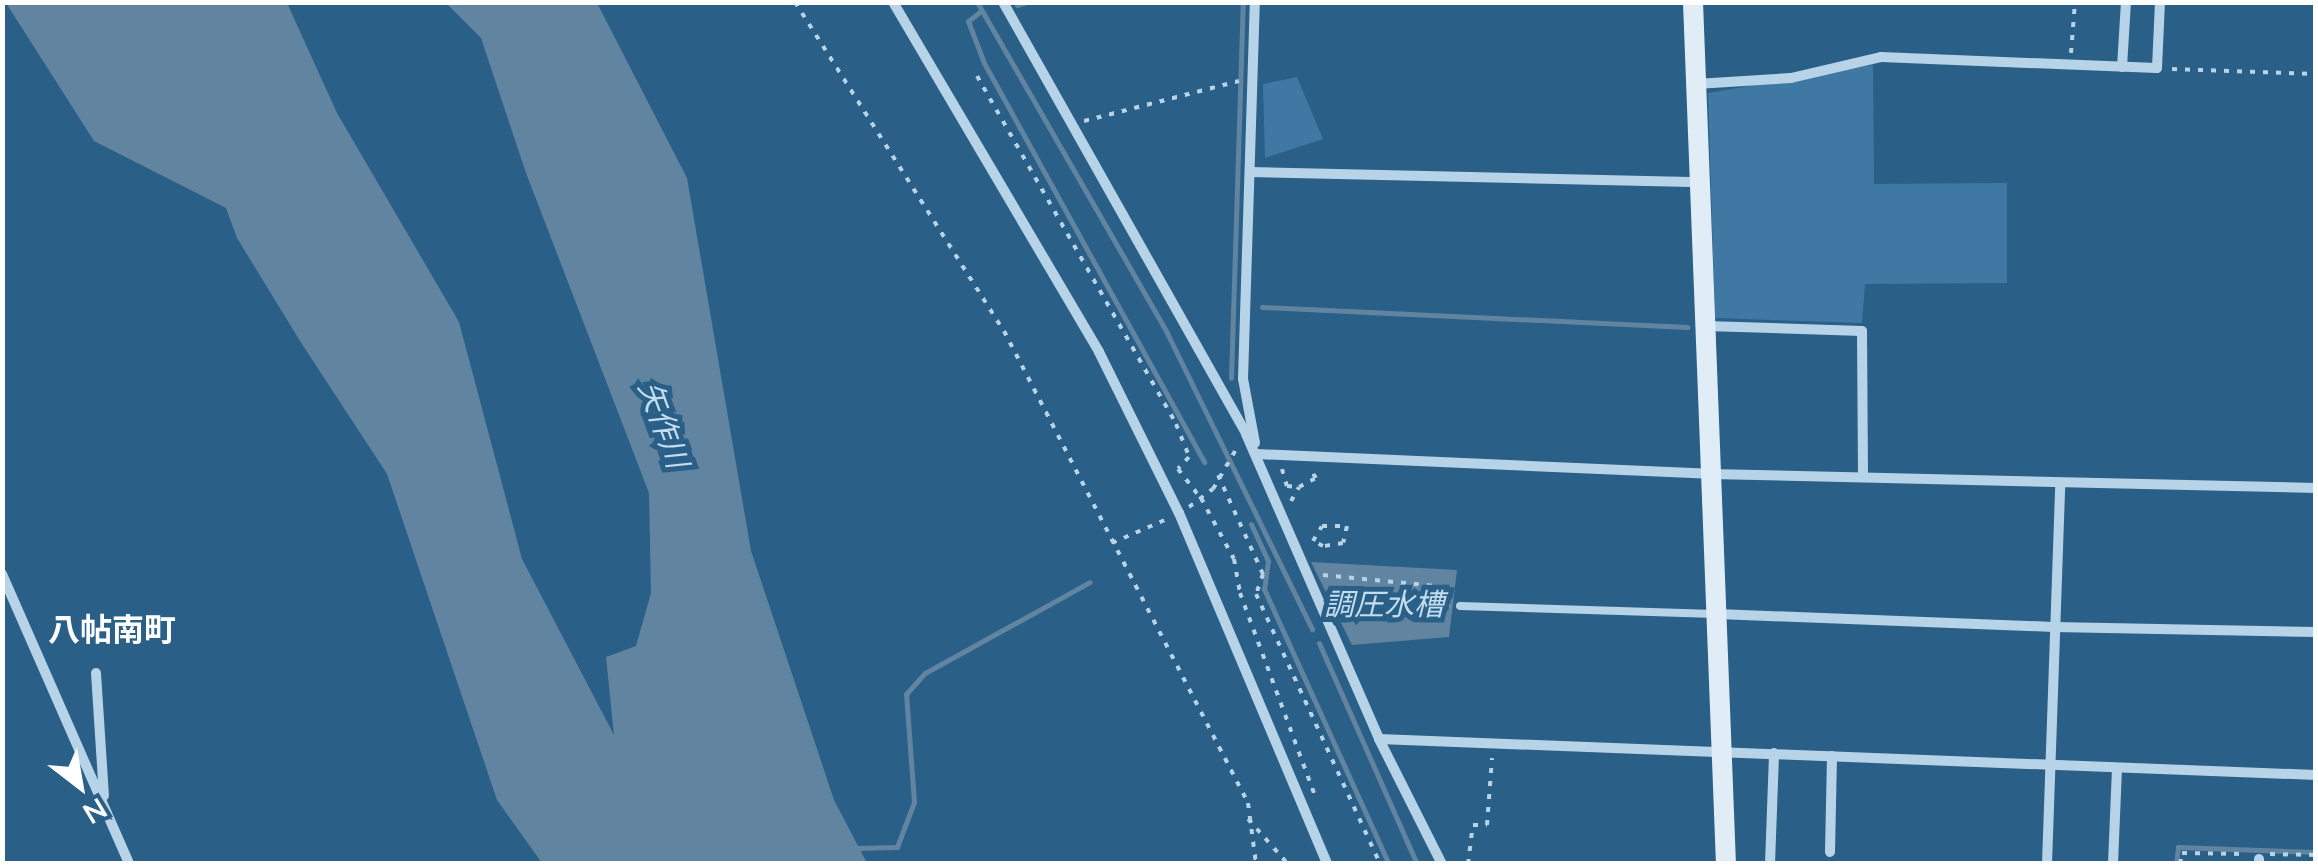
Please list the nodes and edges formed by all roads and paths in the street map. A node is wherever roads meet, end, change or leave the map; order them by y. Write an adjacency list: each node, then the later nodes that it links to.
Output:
1 (795, 2): 32 (path)
2 (893, 2): 30 (street)
3 (1002, 2): 16 (street)
4 (1255, 2): 14 (street)
5 (1693, 2): 15 (street)
6 (2074, 2): 9 (path)
7 (2126, 2): 10 (street)
8 (2160, 2): 11 (street)
9 (2070, 65): 10 (street); 15 (street)
10 (2122, 67): 11 (street)
11 (2157, 68): 12 (path)
12 (2316, 74)
13 (978, 76): 29 (path)
14 (1253, 78): 16 (path); 17 (street)
15 (1696, 84): 18 (street)
16 (1071, 124): 20 (street)
17 (1251, 172): 18 (street); 21 (street)
18 (1702, 182): 19 (street)
19 (1706, 326): 24 (street); 25 (street)
20 (1246, 434): 21 (street); 26 (path)
21 (1256, 454): 24 (street); 34 (street)
22 (1297, 462): 23 (path)
23 (1307, 463)
24 (1710, 474): 25 (street); 36 (street)
25 (1863, 474): 27 (street)
26 (1218, 475): 29 (path); 57 (path)
27 (2060, 484): 28 (street); 37 (street)
28 (2316, 488)
29 (1202, 498): 30 (path); 49 (path)
30 (1180, 513): 32 (path); 56 (street)
31 (1319, 534): 31 (path)
32 (1112, 543): 50 (path)
33 (2, 574): 48 (street)
34 (1311, 575): 35 (path); 40 (street)
35 (1460, 606): 36 (lane)
36 (1715, 614): 37 (street); 42 (street)
37 (2054, 628): 38 (street); 45 (street)
38 (2316, 632)
39 (96, 673): 48 (street)
40 (1379, 739): 41 (street); 58 (street)
41 (1494, 743): 42 (street); 59 (path)
42 (1720, 751): 43 (street); 60 (street)
43 (1774, 753): 44 (street); 61 (street)
44 (1832, 756): 45 (street); 51 (street)
45 (2049, 766): 46 (street); 62 (street)
46 (2117, 768): 47 (street); 63 (street)
47 (2316, 775)
48 (105, 807): 53 (street)
49 (1320, 811)
50 (1247, 818): 54 (path); 55 (path)
51 (1830, 852)
52 (2182, 852): 64 (path)
53 (129, 864)
54 (1256, 864)
55 (1288, 864)
56 (1327, 864)
57 (1380, 864)
58 (1442, 864)
59 (1468, 864)
60 (1726, 864)
61 (1770, 864)
62 (2047, 864)
63 (2113, 864)
64 (2180, 864)

